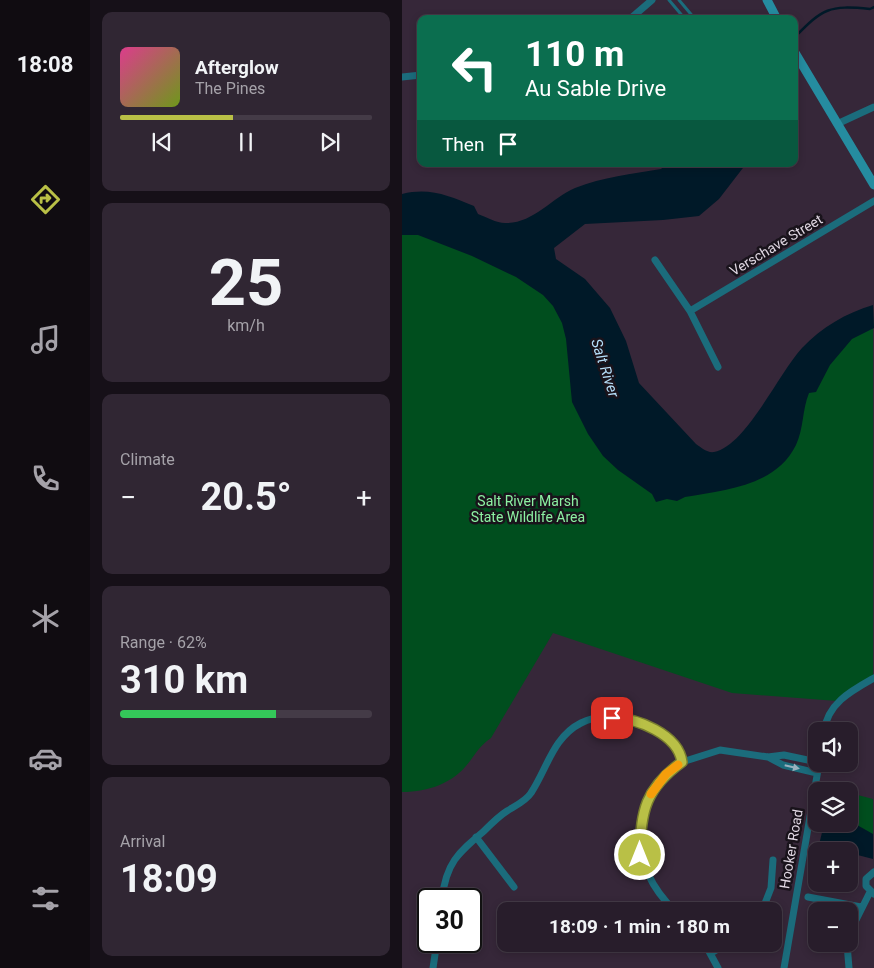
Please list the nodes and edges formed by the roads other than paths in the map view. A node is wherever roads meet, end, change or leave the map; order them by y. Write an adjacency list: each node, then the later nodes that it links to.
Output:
1 (652, 0): 5 (street)
2 (668, 0): 6 (lane)
3 (679, 0): 7 (lane)
4 (767, 0): 8 (street)
5 (635, 15)
6 (681, 15)
7 (692, 15)
8 (774, 15)
9 (798, 58): 13 (street)
10 (417, 75): 11 (street)
11 (402, 77)
12 (874, 107): 13 (street)
13 (837, 124): 14 (street)
14 (874, 184)
15 (874, 201): 17 (street, Verschave Street)
16 (655, 260): 17 (street)
17 (690, 311): 18 (street)
18 (718, 367)
19 (874, 678): 20 (street)
20 (827, 722)
21 (768, 757): 22 (street); 23 (street); 24 (street, one-way to 24)
22 (808, 761)
23 (682, 762): 25 (street); 32 (street)
24 (817, 773): 41 (street, Hooker Road)
25 (476, 838): 28 (street); 29 (street)
26 (773, 860): 33 (street)
27 (874, 872): 30 (street)
28 (514, 887)
29 (444, 888)
30 (872, 893): 34 (street)
31 (808, 897): 34 (street)
32 (665, 902)
33 (765, 902)
34 (861, 907): 35 (street)
35 (858, 914)
36 (848, 952): 42 (street)
37 (435, 953): 39 (street)
38 (711, 953): 40 (street)
39 (433, 968)
40 (718, 968)
41 (784, 968)
42 (849, 968)

